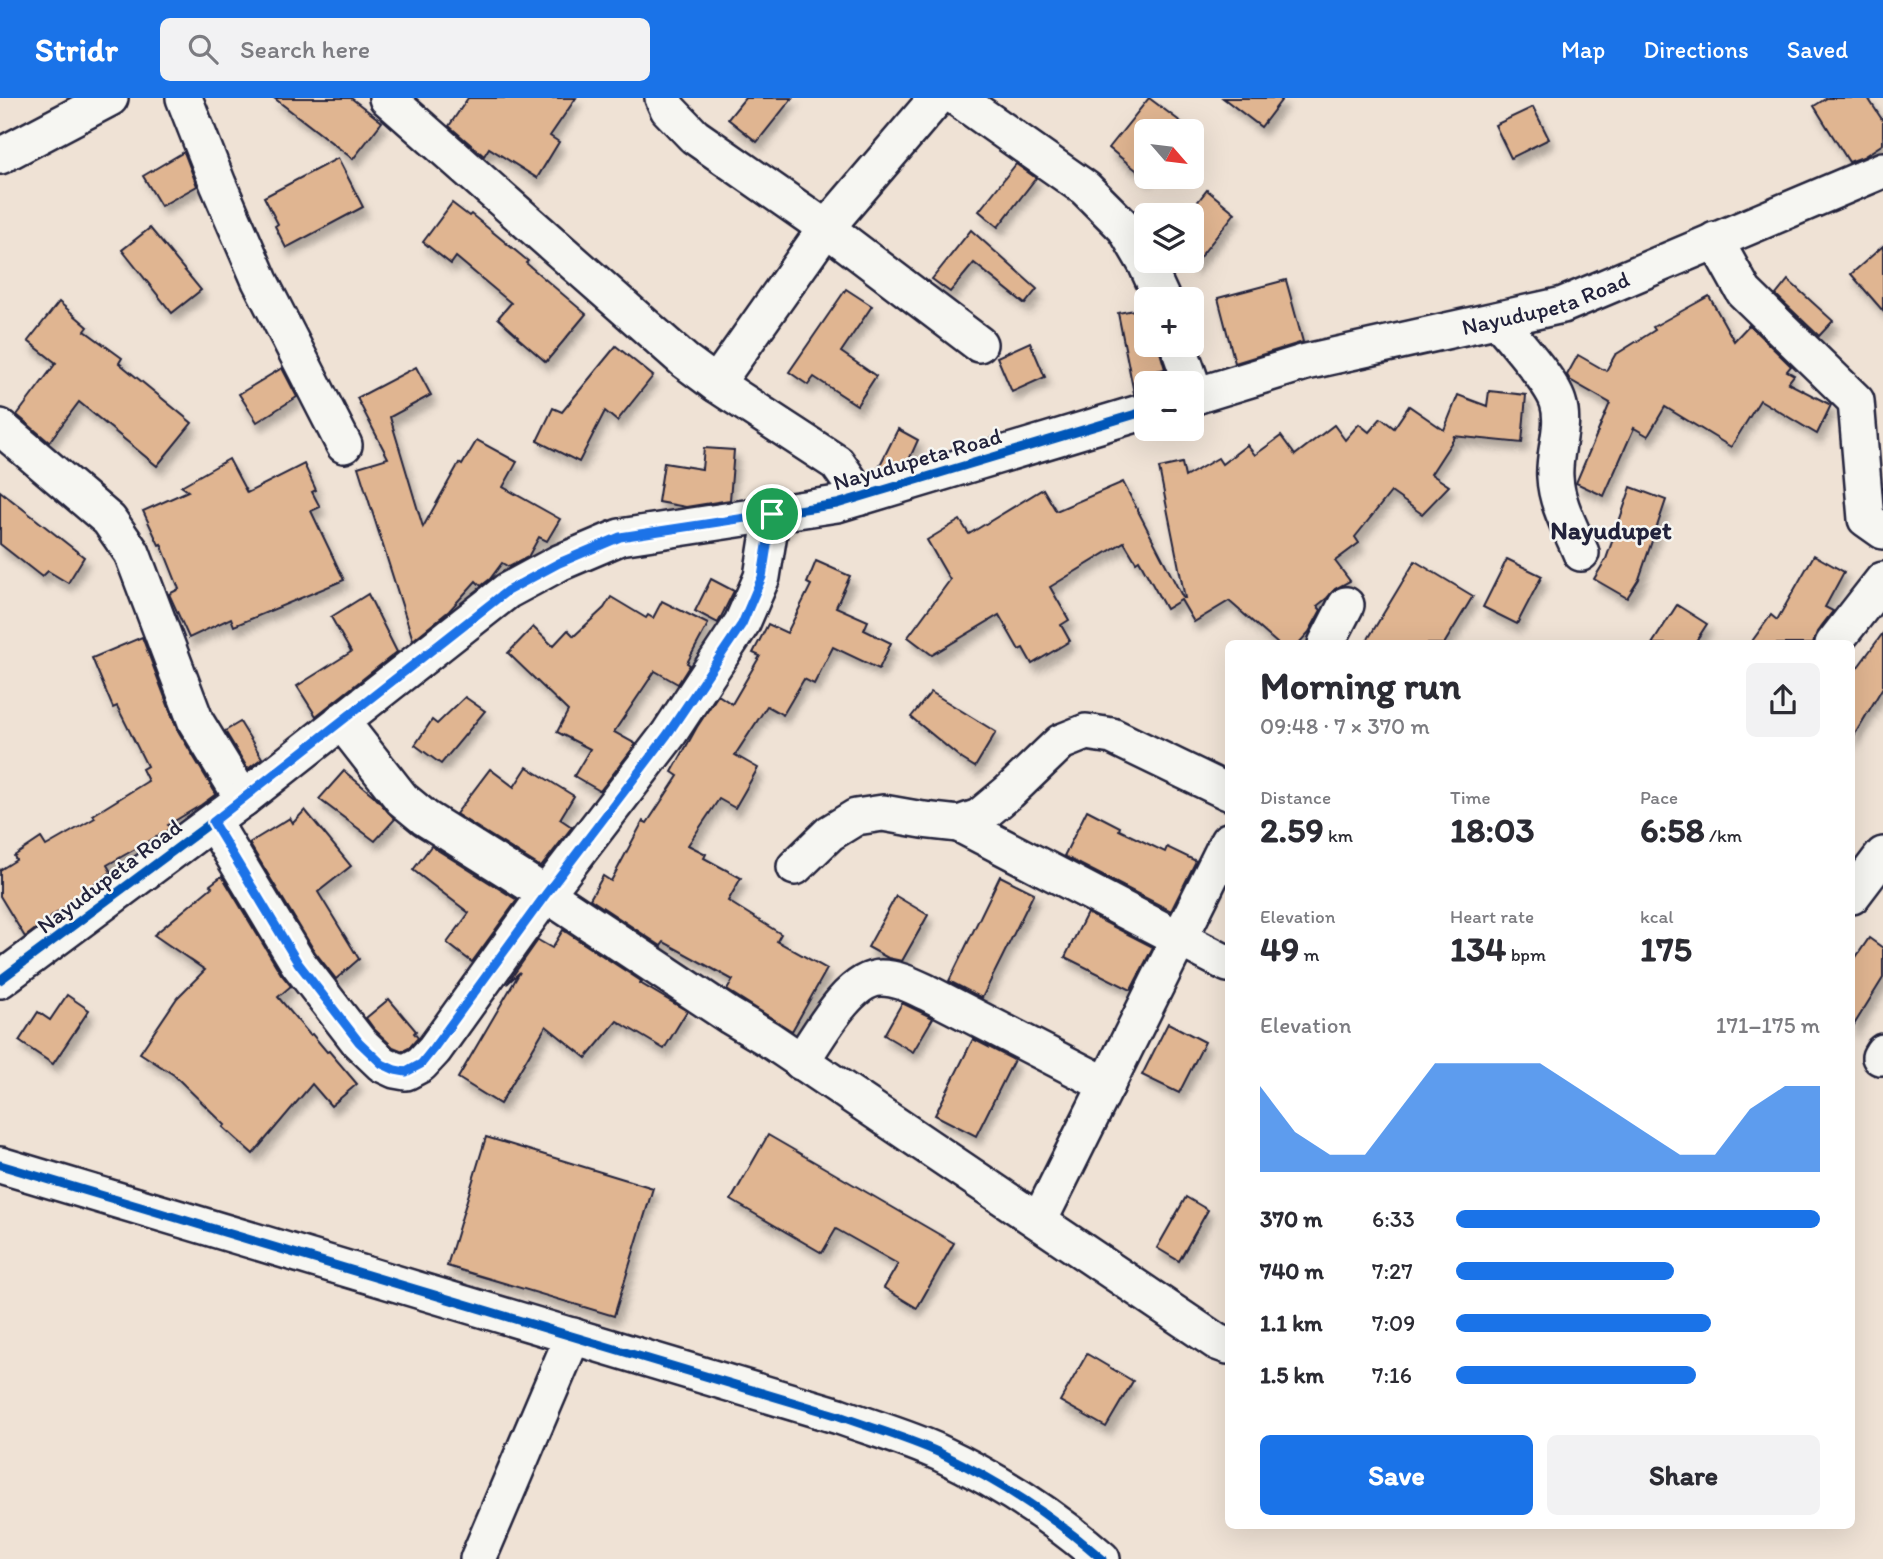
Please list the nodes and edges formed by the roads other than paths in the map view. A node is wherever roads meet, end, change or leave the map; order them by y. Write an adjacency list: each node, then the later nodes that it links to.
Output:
1 (110, 98): 7 (street)
2 (184, 98): 19 (street)
3 (387, 98): 14 (street)
4 (663, 98): 9 (street)
5 (937, 98): 9 (street)
6 (957, 98): 11 (street)
7 (0, 156)
8 (1883, 170): 10 (street, Nayudupeta Road)
9 (827, 228): 13 (street); 14 (street)
10 (1715, 240): 12 (street, Nayudupeta Road); 16 (street)
11 (1157, 287)
12 (1498, 320): 15 (street, Nayudupeta Road); 23 (street)
13 (979, 344)
14 (716, 384): 20 (street)
15 (1204, 393)
16 (1869, 403): 22 (street)
17 (1134, 415): 20 (street, Nayudupeta Road)
18 (0, 427): 30 (street)
19 (344, 445)
20 (861, 497): 21 (street, Nayudupeta Road)
21 (772, 514): 28 (street, Nayudupeta Road); 37 (street)
22 (1883, 531)
23 (1581, 553)
24 (1883, 580): 27 (street)
25 (1346, 605): 26 (street)
26 (1328, 640)
27 (1836, 640)
28 (341, 721): 30 (street, Nayudupeta Road); 37 (street)
29 (1225, 791): 32 (street)
30 (243, 799): 31 (street, Nayudupeta Road)
31 (213, 822): 37 (street); 40 (street, Nayudupeta Road)
32 (959, 824): 35 (street); 38 (street)
33 (1225, 847): 38 (street)
34 (1883, 855): 36 (street)
35 (795, 867)
36 (1855, 892)
37 (546, 894): 41 (street)
38 (1180, 939): 39 (street); 42 (street)
39 (1225, 962)
40 (0, 980)
41 (802, 1062): 42 (street); 44 (street)
42 (1107, 1085): 44 (street)
43 (0, 1165): 45 (street)
44 (1039, 1221): 46 (street)
45 (573, 1336): 47 (street); 48 (street)
46 (1225, 1345)
47 (478, 1559)
48 (1102, 1559)

